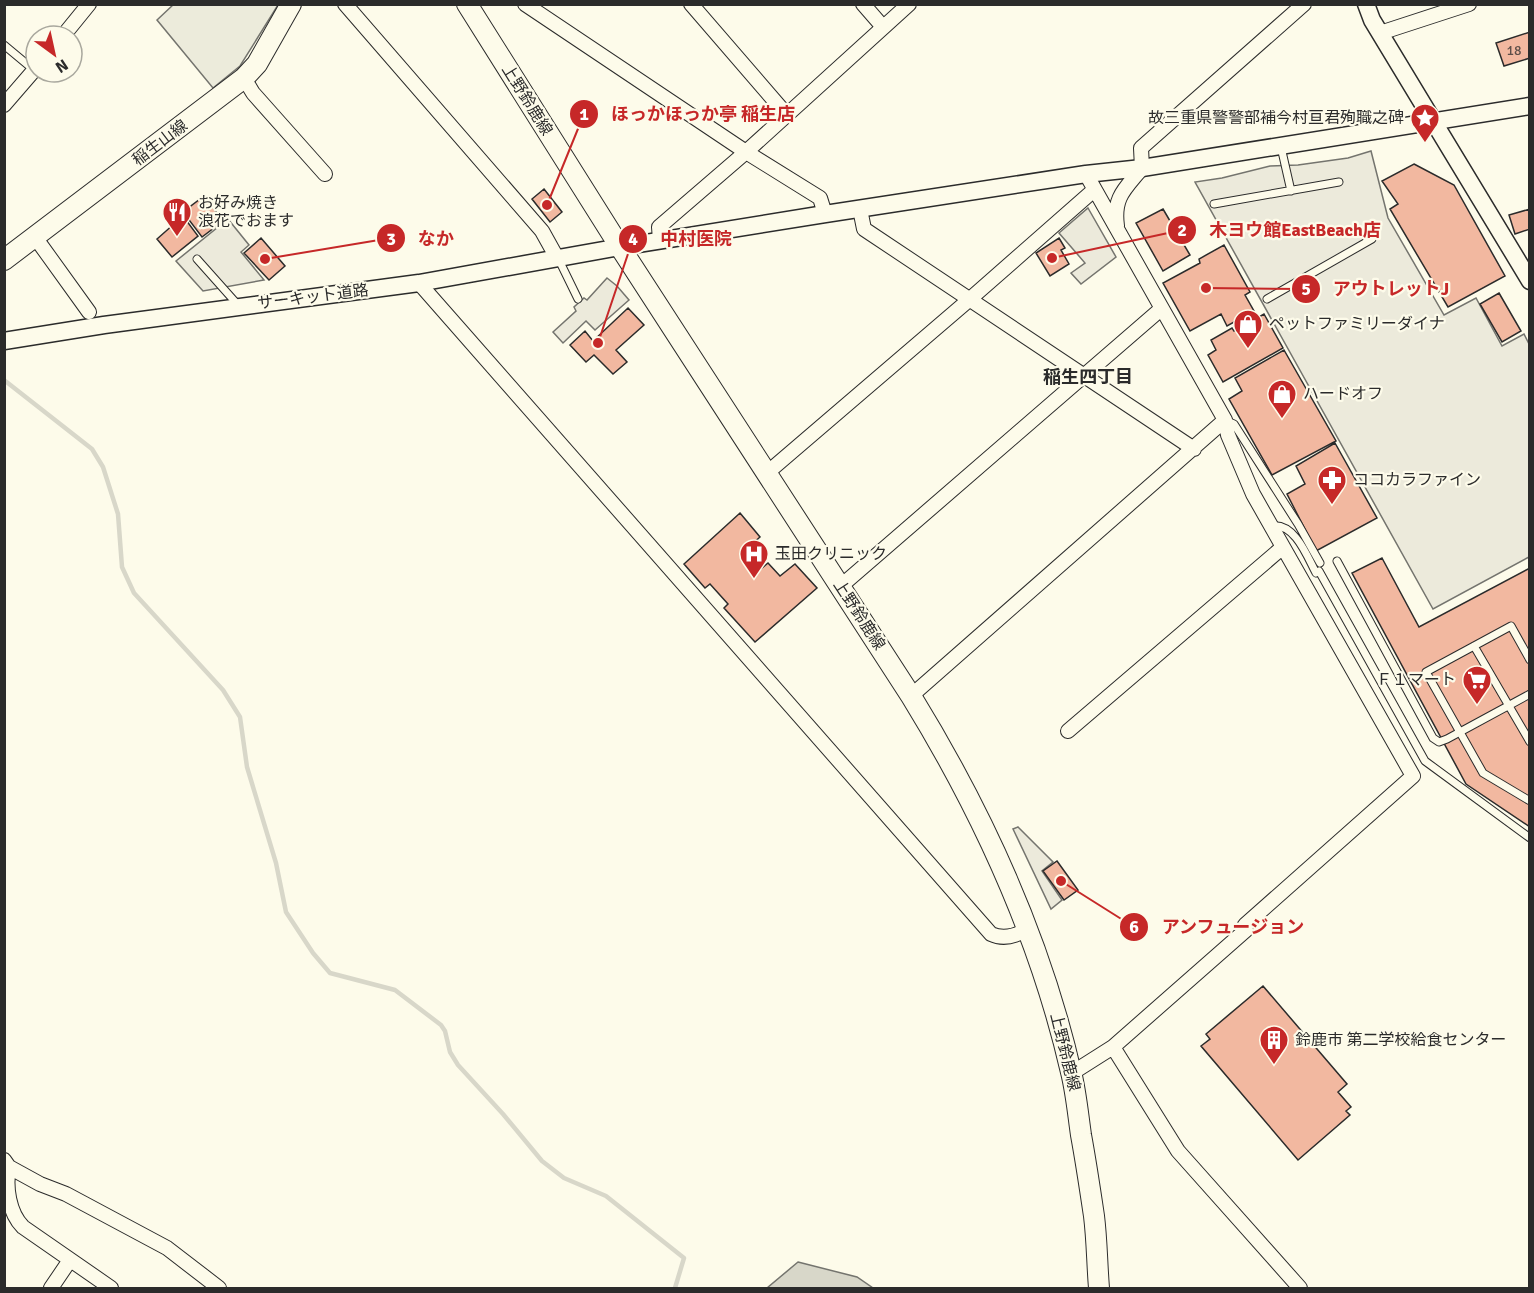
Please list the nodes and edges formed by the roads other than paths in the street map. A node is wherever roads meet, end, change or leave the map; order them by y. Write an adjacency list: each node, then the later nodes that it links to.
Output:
1 (89, 4): 13 (street)
2 (291, 4): 17 (main road, 稲生山線)
3 (345, 4): 39 (street)
4 (467, 4): 38 (main road, 上野鈴鹿線)
5 (525, 4): 24 (street)
6 (691, 4): 21 (street)
7 (863, 4): 14 (street)
8 (909, 4): 14 (street)
9 (1304, 4): 25 (street)
10 (1361, 4): 12 (street)
11 (1469, 4): 12 (street)
12 (1373, 19): 22 (street)
13 (73, 24)
14 (883, 27): 21 (street)
15 (4, 45): 16 (lane)
16 (24, 60)
17 (244, 78): 26 (street); 35 (main road, 稲生山線)
18 (24, 82): 19 (street)
19 (4, 105)
20 (1530, 106): 22 (street)
21 (786, 114): 24 (street)
22 (1434, 121): 23 (street, サーキット道路); 42 (street)
23 (1281, 147): 25 (street, サーキット道路); 30 (lane)
24 (746, 152): 33 (street); 37 (street)
25 (1143, 168): 27 (street, サーキット道路); 34 (street)
26 (325, 174)
27 (1086, 174): 29 (street); 32 (street, サーキット道路)
28 (1339, 182): 30 (lane)
29 (1094, 190): 34 (street); 45 (street)
30 (1291, 190): 31 (lane)
31 (1214, 204)
32 (860, 209): 33 (street, サーキット道路); 45 (street)
33 (825, 214): 37 (street, サーキット道路)
34 (1119, 234): 48 (street)
35 (35, 237): 40 (main road, 稲生山線); 49 (street)
36 (1372, 239): 46 (lane)
37 (660, 240): 38 (street, サーキット道路)
38 (620, 247): 39 (street, サーキット道路); 54 (main road, 上野鈴鹿線)
39 (557, 258): 43 (street, サーキット道路); 44 (lane)
40 (5, 259)
41 (197, 260): 47 (lane)
42 (1530, 281)
43 (419, 283): 47 (street, サーキット道路); 72 (street)
44 (578, 299)
45 (970, 299): 51 (street); 54 (street)
46 (1267, 299)
47 (239, 307): 50 (street, サーキット道路)
48 (1161, 309): 51 (street); 52 (street)
49 (89, 312)
50 (4, 341)
51 (1085, 375): 53 (street); 59 (street)
52 (1225, 420): 53 (street); 55 (street); 58 (lane)
53 (1194, 449): 65 (street)
54 (767, 473): 59 (main road, 上野鈴鹿線)
55 (1271, 526): 56 (street); 58 (lane)
56 (1283, 547): 67 (street); 73 (street)
57 (1337, 561): 68 (lane)
58 (1318, 569): 71 (lane)
59 (841, 586): 65 (main road, 上野鈴鹿線)
60 (1530, 641): 61 (lane)
61 (1521, 645): 62 (lane); 63 (lane)
62 (1474, 646): 66 (lane); 68 (lane)
63 (1530, 660)
64 (1530, 694): 66 (lane)
65 (911, 696): 72 (main road, 上野鈴鹿線)
66 (1509, 706): 68 (lane); 69 (lane)
67 (1068, 731)
68 (1461, 732): 70 (lane)
69 (1530, 742)
70 (1530, 801)
71 (1530, 838)
72 (1027, 929): 74 (main road, 上野鈴鹿線)
73 (1113, 1047): 74 (street); 81 (street)
74 (1072, 1073): 80 (main road, 上野鈴鹿線)
75 (7, 1163): 76 (street); 79 (street)
76 (70, 1260): 77 (street); 78 (street)
77 (51, 1288)
78 (111, 1288)
79 (219, 1288)
80 (1099, 1288)
81 (1300, 1288)

